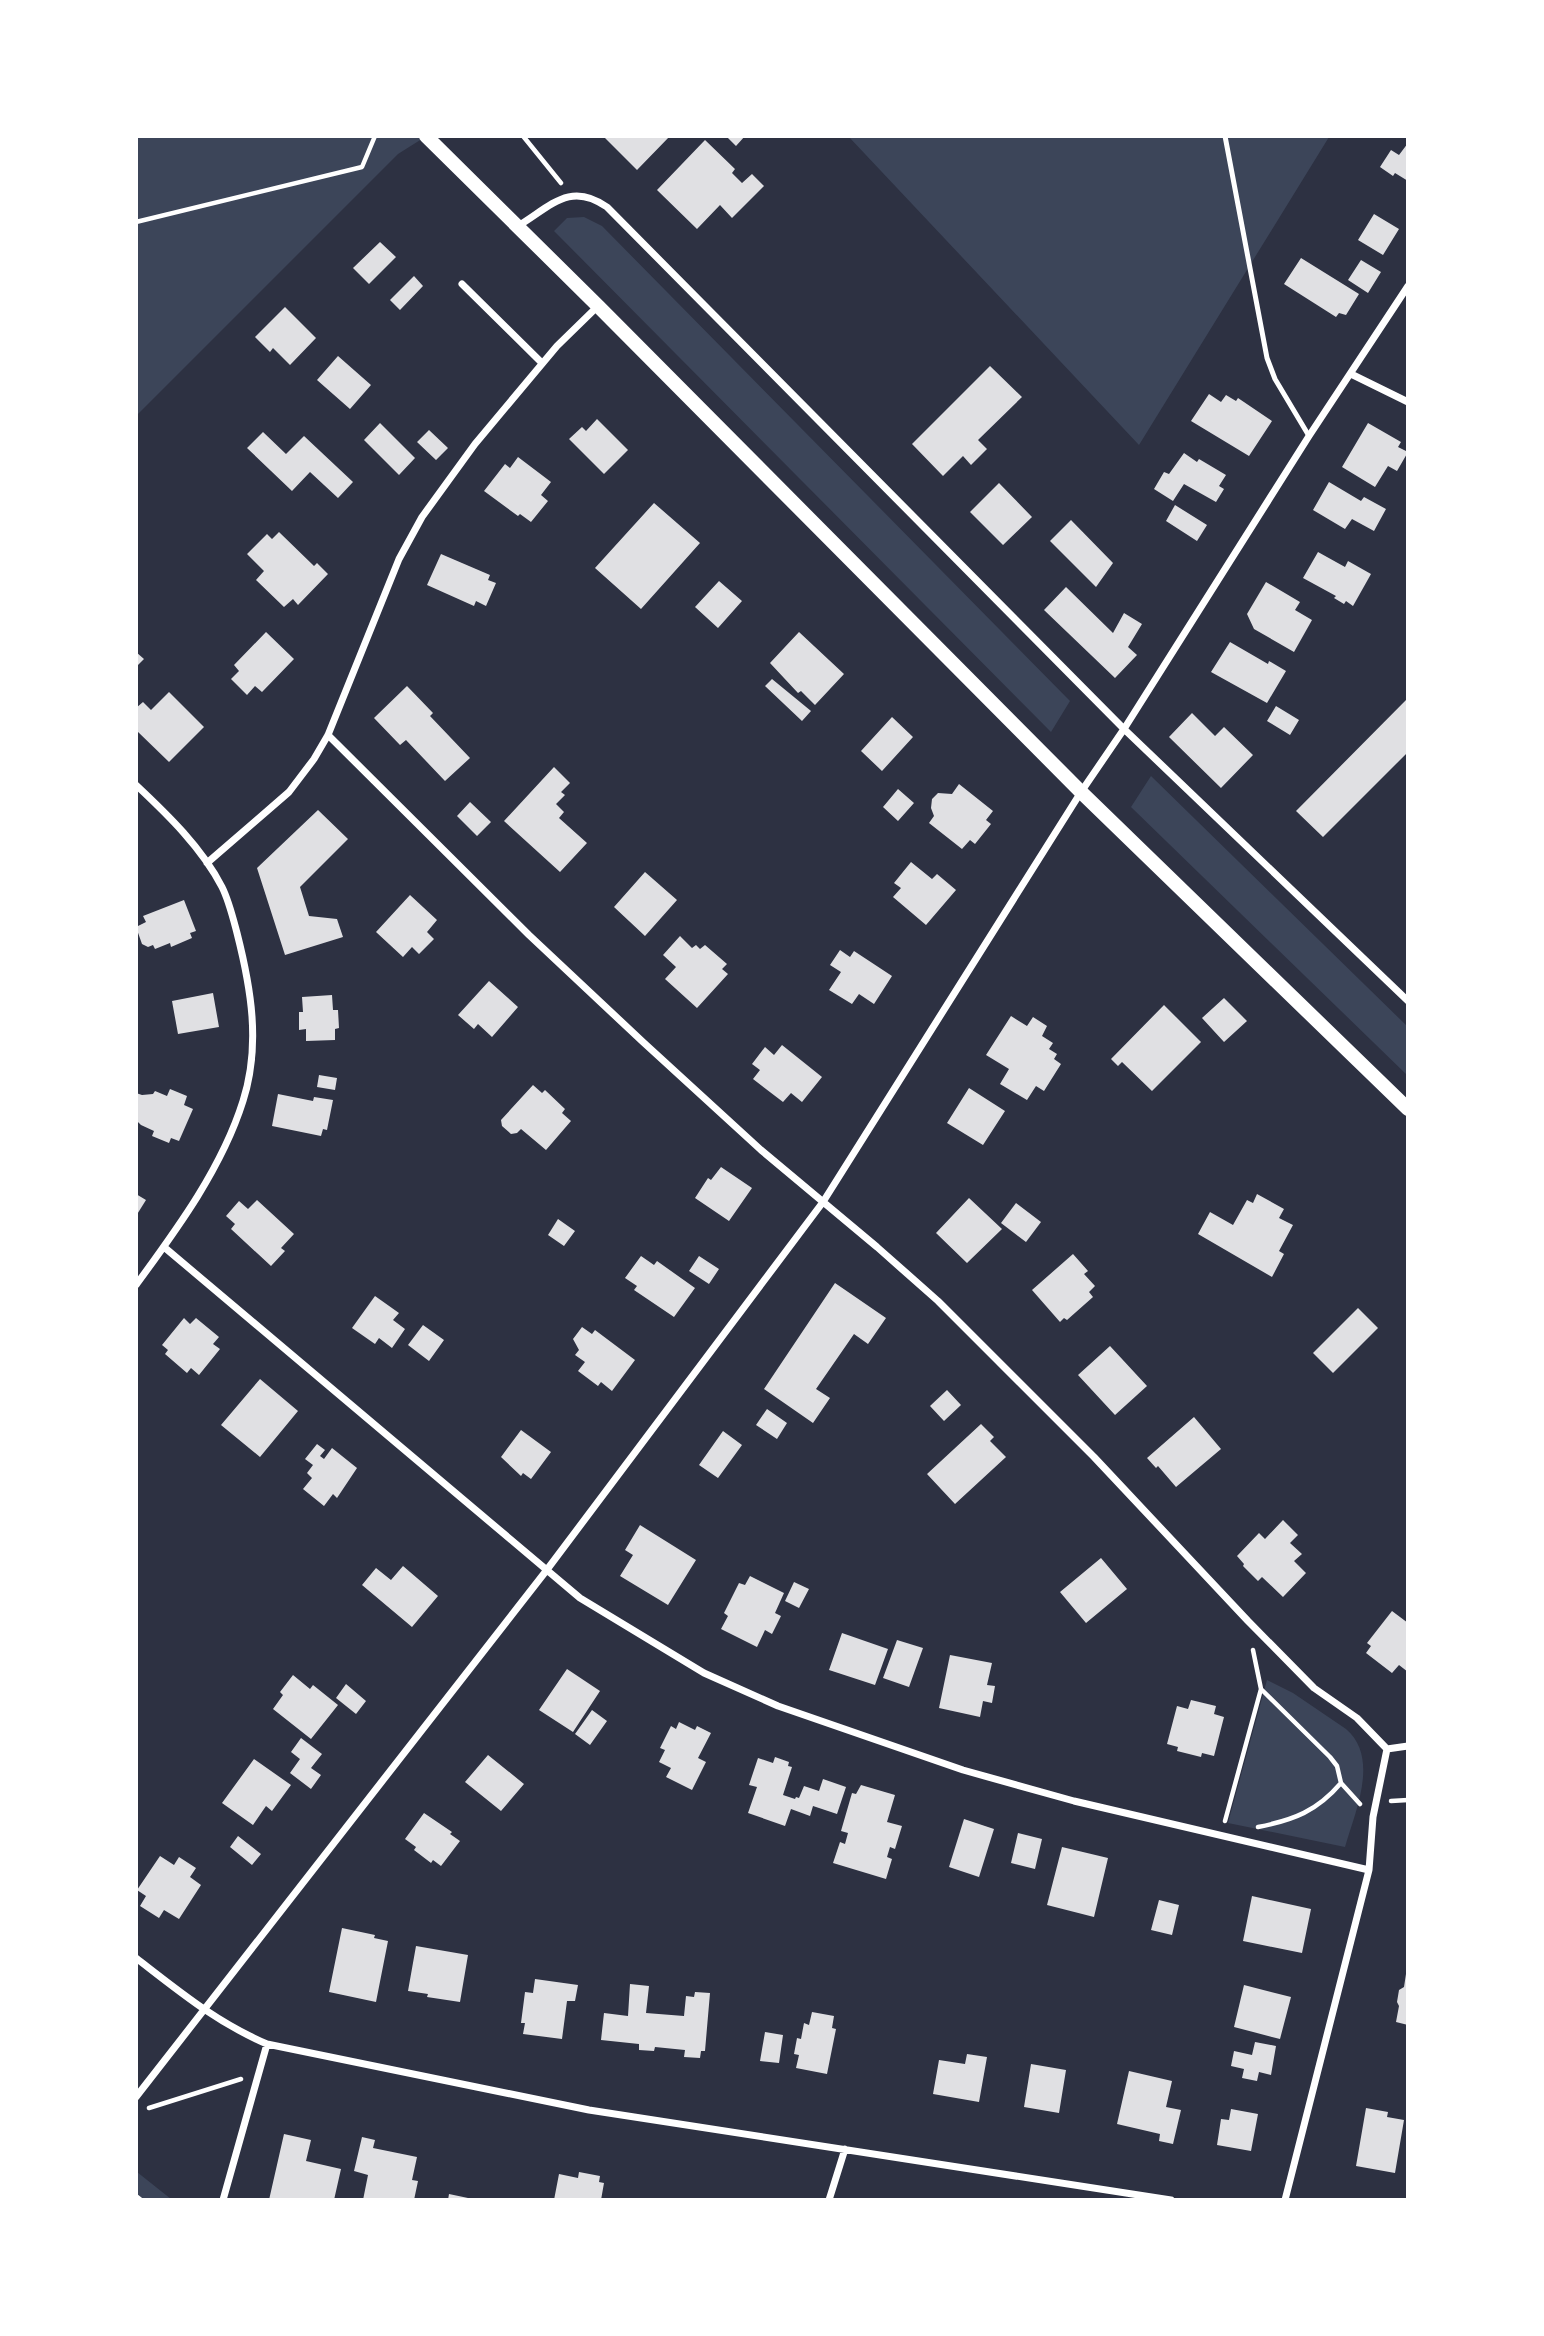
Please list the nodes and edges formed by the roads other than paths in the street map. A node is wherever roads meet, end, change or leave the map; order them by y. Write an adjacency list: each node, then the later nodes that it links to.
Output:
1 (426, 136): 3 (main road)
2 (1225, 136): 10 (lane)
3 (518, 226): 6 (main road); 11 (street)
4 (462, 284): 7 (street)
5 (1408, 286): 8 (street)
6 (598, 306): 7 (street); 14 (main road)
7 (542, 363): 12 (street)
8 (1351, 374): 9 (street); 10 (street)
9 (1408, 402)
10 (1309, 436): 11 (street)
11 (1124, 729): 14 (street); 16 (street)
12 (328, 735): 15 (street); 18 (street)
13 (136, 785): 15 (street)
14 (1081, 792): 17 (main road); 18 (street)
15 (207, 863): 19 (street)
16 (1408, 1001)
17 (1408, 1109)
18 (823, 1202): 21 (street); 23 (street)
19 (164, 1247): 20 (street); 21 (street)
20 (136, 1285)
21 (546, 1571): 24 (street); 26 (street)
22 (1408, 1746): 23 (street)
23 (1387, 1749): 24 (street)
24 (1369, 1870): 33 (street)
25 (136, 1958): 26 (street)
26 (203, 2010): 27 (street); 28 (street)
27 (267, 2044): 29 (street); 30 (street)
28 (136, 2097)
29 (845, 2149): 31 (street); 32 (street)
30 (223, 2200)
31 (829, 2200)
32 (1171, 2200)
33 (1285, 2200)

